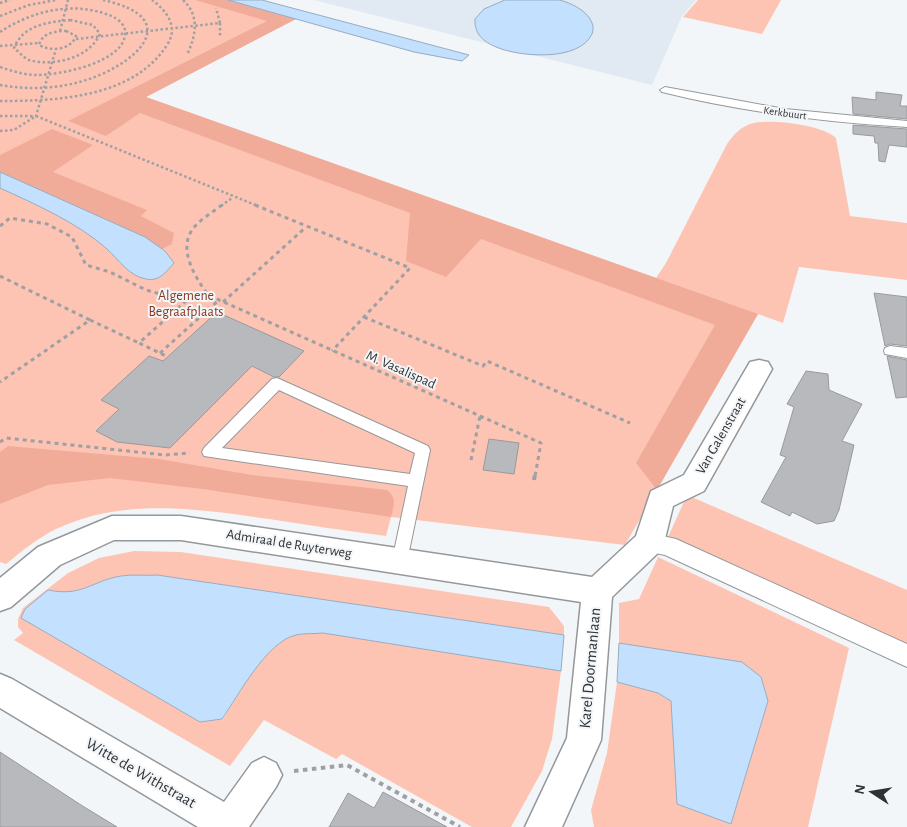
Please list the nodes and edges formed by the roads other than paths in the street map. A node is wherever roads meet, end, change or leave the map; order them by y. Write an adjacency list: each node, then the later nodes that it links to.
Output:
1 (665, 90): 2 (lane, Kerkbuurt)
2 (907, 124)
3 (890, 351): 4 (lane)
4 (907, 354)
5 (759, 369): 7 (street, Van Galenstraat)
6 (416, 481): 6 (lane); 8 (lane)
7 (649, 543): 9 (street); 11 (street)
8 (400, 561): 9 (street, Admiraal de Ruyterweg); 10 (street, Admiraal de Ruyterweg)
9 (597, 591): 14 (street, Karel Doormanlaan)
10 (0, 597)
11 (907, 656)
12 (0, 690): 13 (street, Witte de Withstraat)
13 (264, 775)
14 (543, 827)

